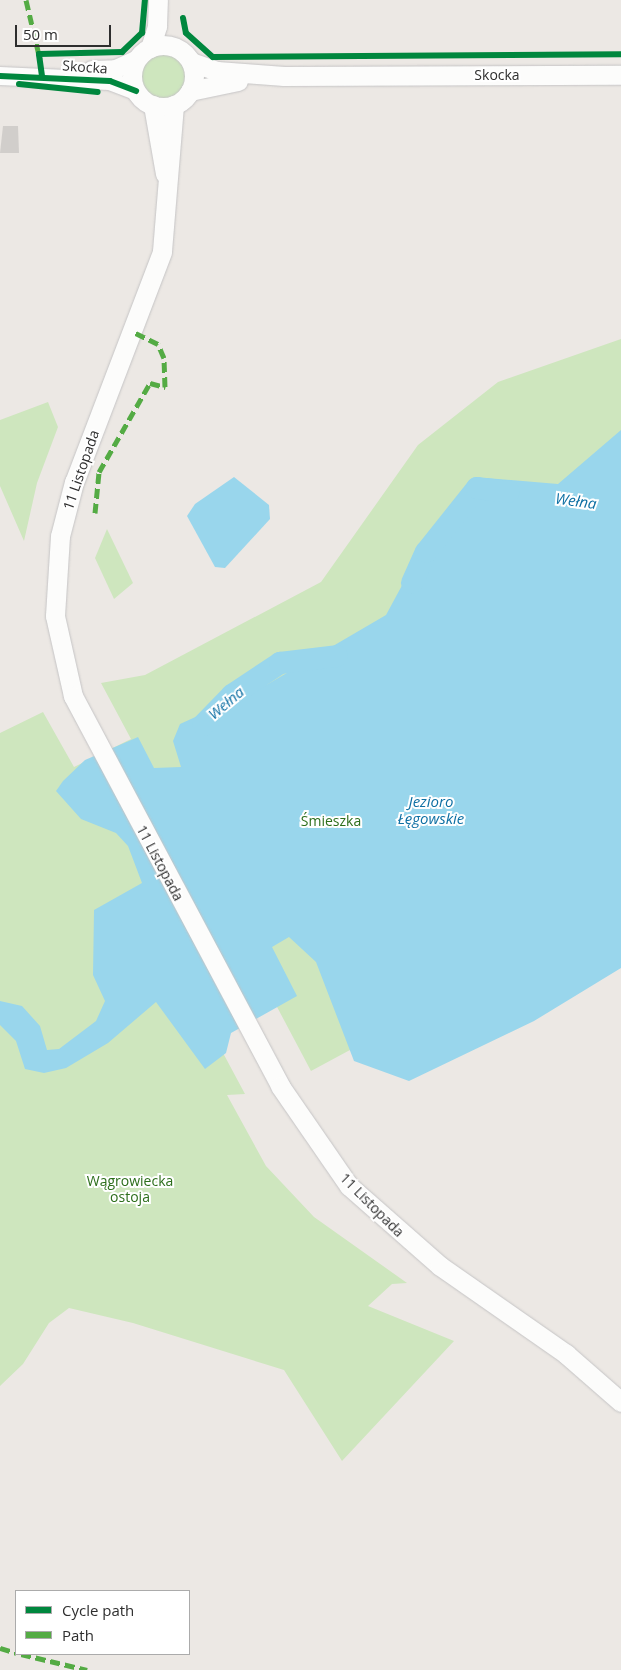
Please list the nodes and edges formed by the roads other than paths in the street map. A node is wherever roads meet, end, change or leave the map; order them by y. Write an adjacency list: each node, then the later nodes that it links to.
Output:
1 (158, 0): 4 (main road)
2 (168, 0): 3 (main road)
3 (176, 48): 4 (main road); 5 (main road)
4 (143, 54): 8 (street, Skocka); 11 (main road)
5 (190, 62): 9 (main road, Skocka); 10 (main road)
6 (621, 75): 9 (main road, Skocka)
7 (0, 76): 8 (street, Skocka)
8 (42, 76): 11 (street, Skocka)
9 (284, 76): 10 (main road, Skocka)
10 (190, 91): 13 (main road)
11 (136, 92): 12 (main road)
12 (153, 105): 13 (main road); 14 (main road, 11 Listopada)
13 (174, 105): 14 (main road, 11 Listopada)
14 (167, 183): 15 (main road, 11 Listopada)
15 (621, 1402)

